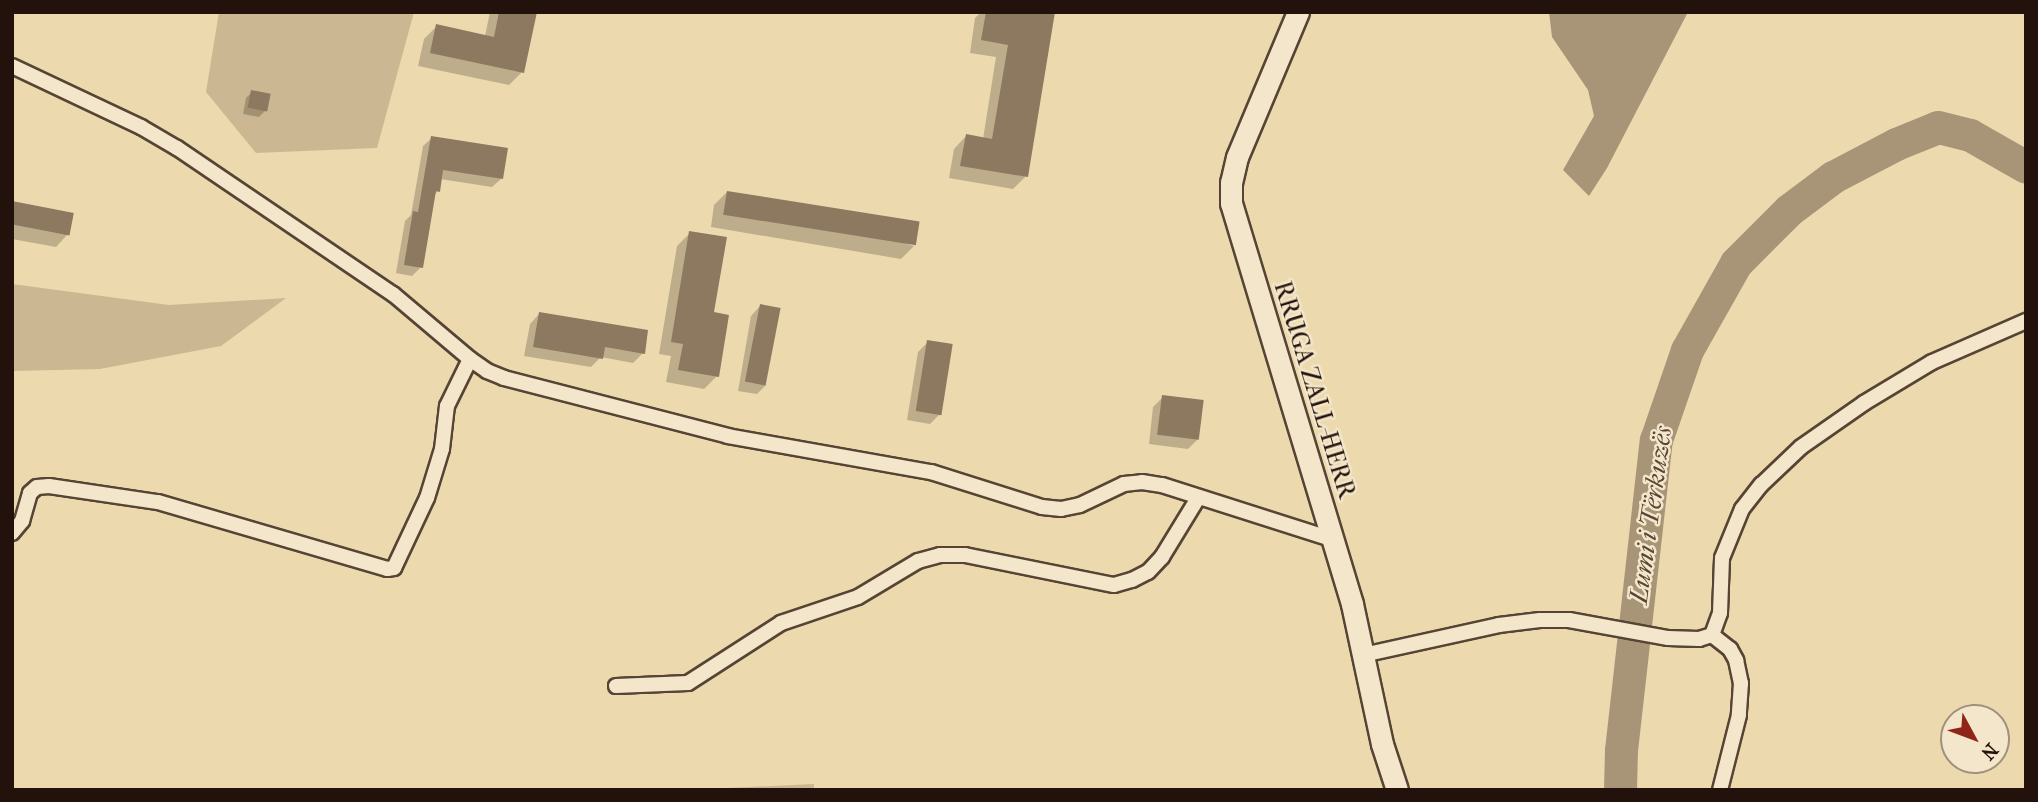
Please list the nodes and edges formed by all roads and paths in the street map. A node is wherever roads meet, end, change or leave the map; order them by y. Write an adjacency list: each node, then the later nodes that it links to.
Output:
1 (1298, 12): 7 (main road, RRUGA ZALL-HERR)
2 (12, 66): 4 (street)
3 (2026, 321): 8 (street)
4 (470, 359): 5 (street); 6 (street)
5 (1198, 498): 7 (street); 10 (street)
6 (12, 533)
7 (1334, 540): 9 (main road, RRUGA ZALL-HERR)
8 (1712, 635): 9 (street); 12 (street)
9 (1363, 655): 11 (main road, RRUGA ZALL-HERR)
10 (616, 686)
11 (1397, 790)
12 (1720, 790)

